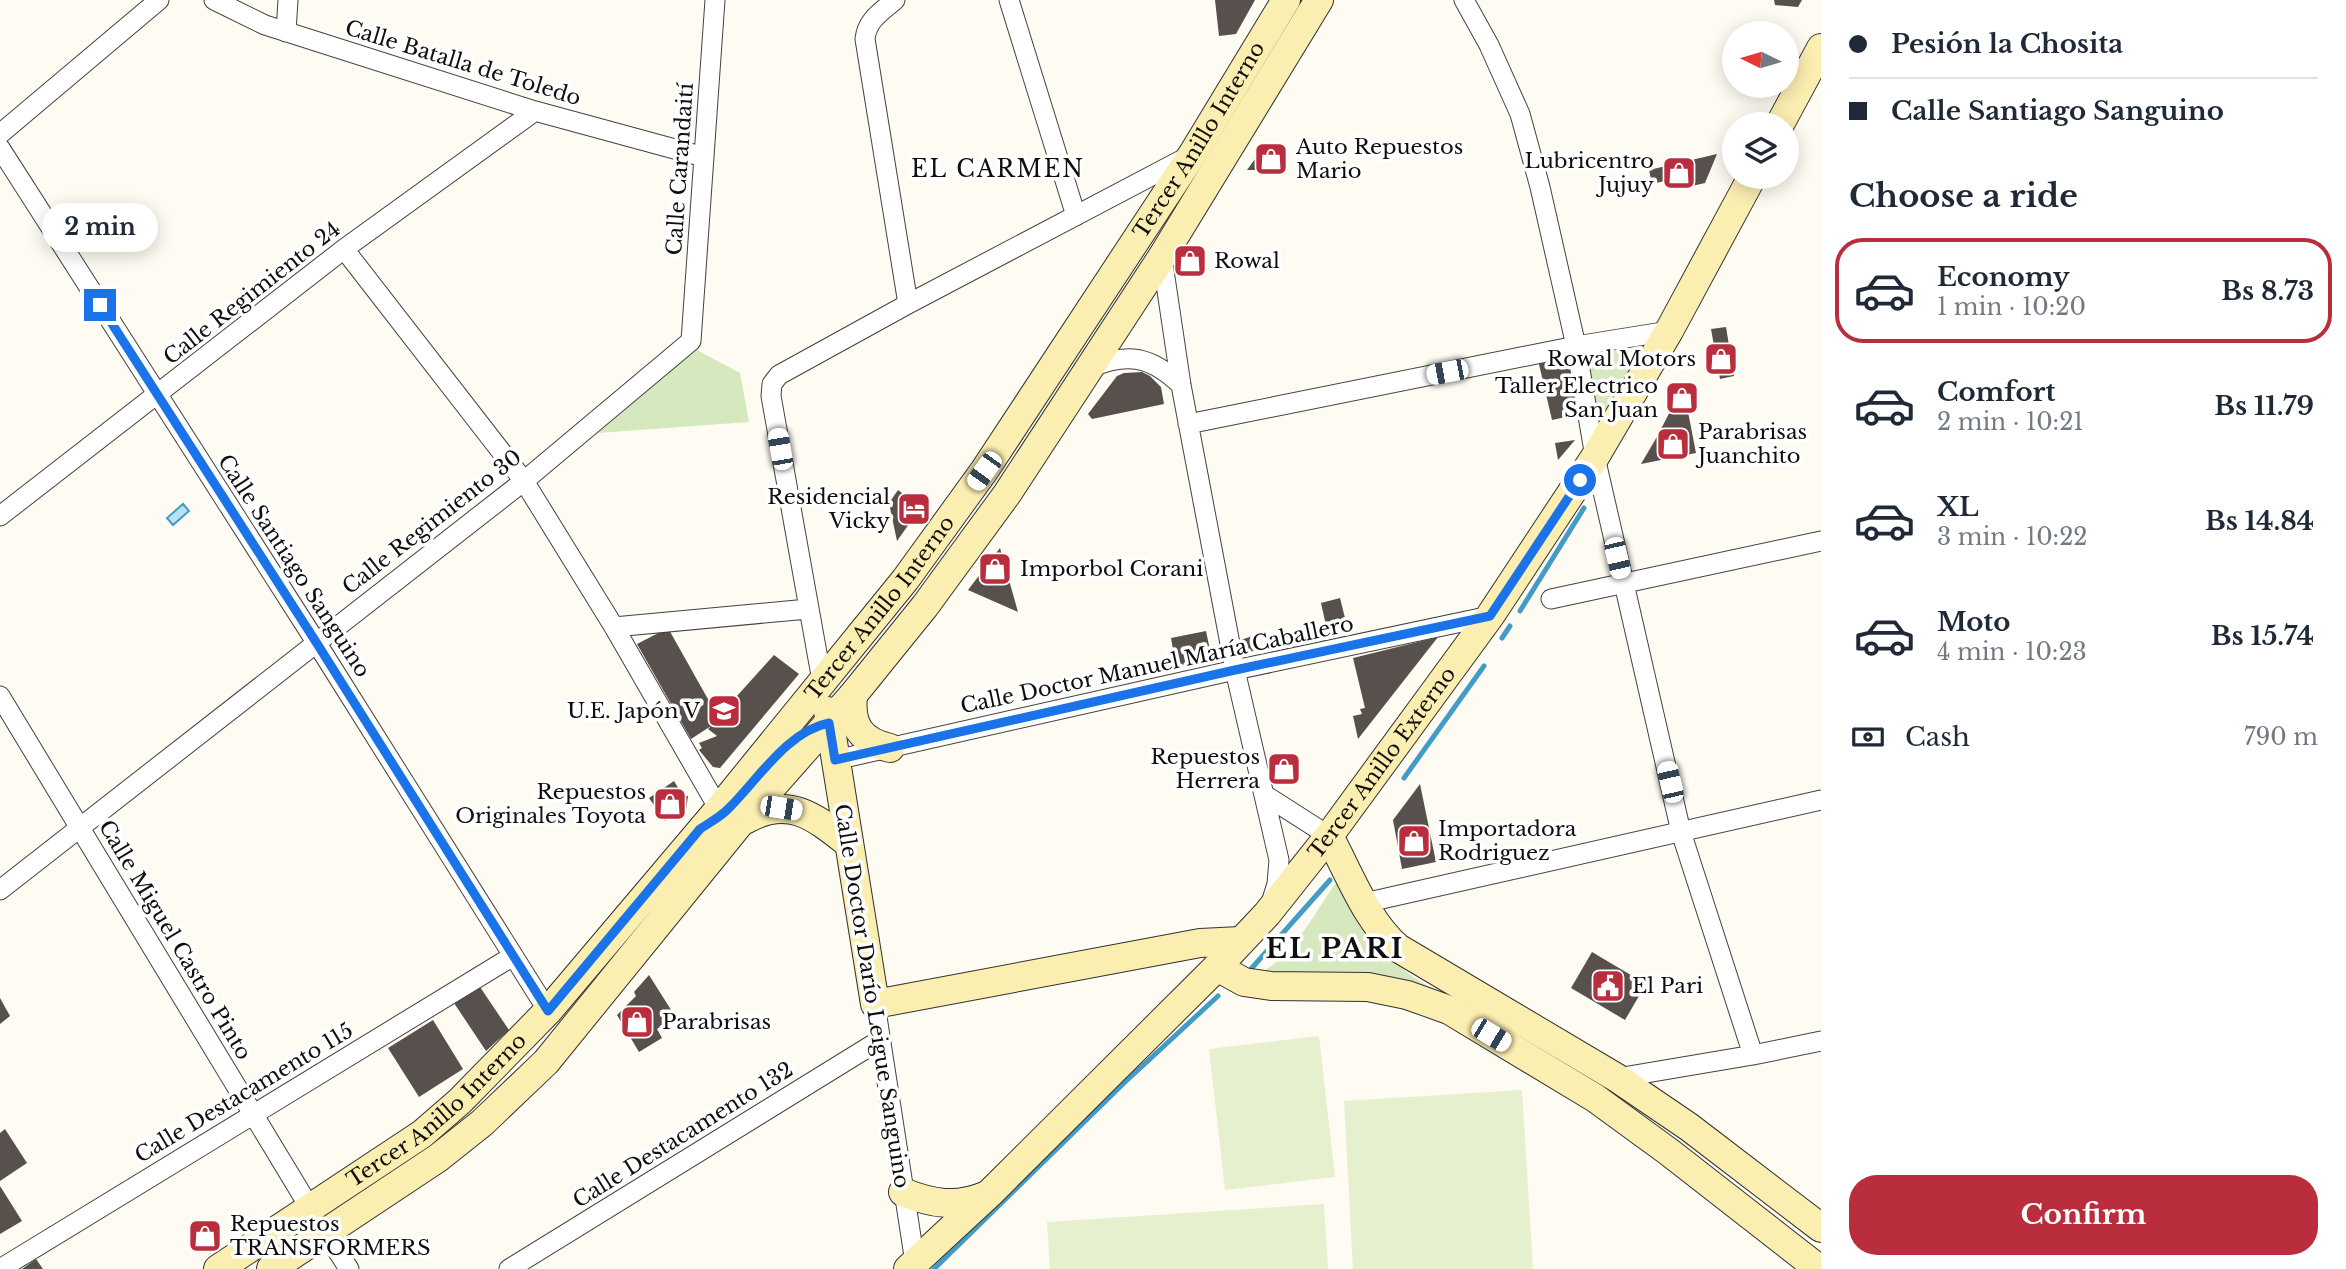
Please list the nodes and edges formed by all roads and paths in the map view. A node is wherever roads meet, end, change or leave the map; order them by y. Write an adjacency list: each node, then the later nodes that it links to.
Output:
1 (159, 0): 17 (street)
2 (214, 0): 11 (street, Calle Batalla de Toledo)
3 (288, 0): 11 (street)
4 (715, 0): 19 (street, Calle Carandaití)
5 (895, 0): 25 (street)
6 (1009, 0): 22 (street)
7 (1286, 0): 13 (main road, Tercer Anillo Interno)
8 (1319, 0): 10 (main road, Tercer Anillo Interno)
9 (1464, 0): 28 (street)
10 (1299, 13): 16 (main road, Tercer Anillo Interno)
11 (285, 32): 14 (street, Calle Batalla de Toledo)
12 (1821, 48): 15 (main road)
13 (1253, 54): 16 (main road); 20 (main road, Tercer Anillo Interno)
14 (535, 111): 19 (street, Calle Batalla de Toledo); 23 (street, Calle Regimiento 24)
15 (1786, 112)
16 (1249, 113): 24 (main road, Tercer Anillo Interno)
17 (0, 134)
18 (0, 148): 31 (street, Calle Santiago Sanguino)
19 (704, 158): 27 (street, Calle Carandaití)
20 (1157, 185): 22 (street); 41 (main road, Tercer Anillo Interno)
21 (1746, 189): 26 (main road, Tercer Anillo Externo)
22 (1076, 216): 25 (street)
23 (344, 249): 31 (street, Calle Regimiento 24); 34 (street)
24 (1162, 257): 29 (main road, Tercer Anillo Interno); 30 (street)
25 (908, 304): 39 (street)
26 (1669, 331): 28 (street); 33 (main road, Tercer Anillo Externo)
27 (691, 341): 34 (street, Calle Regimiento 30)
28 (1576, 346): 32 (street); 33 (street)
29 (1090, 368): 30 (street); 46 (main road, Tercer Anillo Interno)
30 (1181, 385): 32 (street)
31 (158, 394): 35 (street, Calle Regimiento 24); 43 (street, Calle Santiago Sanguino)
32 (1188, 424): 44 (street)
33 (1595, 457): 37 (street); 40 (main road, Tercer Anillo Externo)
34 (524, 481): 42 (street); 43 (street, Calle Regimiento 30)
35 (0, 516)
36 (1821, 541): 37 (street)
37 (1623, 583): 38 (street); 55 (street)
38 (1551, 599)
39 (808, 609): 42 (street); 45 (street)
40 (1490, 616): 44 (street, Calle Doctor Manuel María Caballero); 56 (main road, Tercer Anillo Externo)
41 (873, 619): 45 (main road, Tercer Anillo Interno); 48 (main road, Calle Doctor Darío Leigue Sanguino)
42 (614, 627): 53 (street)
43 (316, 642): 54 (street, Calle Regimiento 30); 62 (street, Calle Santiago Sanguino)
44 (1235, 670): 49 (street, Calle Doctor Manuel María Caballero); 51 (street)
45 (822, 681): 53 (main road, Tercer Anillo Interno)
46 (853, 695): 48 (main road, Tercer Anillo Interno); 49 (main road)
47 (0, 696): 54 (street, Calle Miguel Castro Pinto)
48 (829, 723): 50 (main road, Calle Doctor Darío Leigue Sanguino); 53 (main road, Tercer Anillo Interno); 53 (main road)
49 (890, 748): 50 (street, Calle Doctor Manuel María Caballero)
50 (835, 760): 57 (main road, Calle Doctor Darío Leigue Sanguino)
51 (1265, 795): 56 (street); 60 (street)
52 (1821, 800): 55 (street)
53 (720, 820): 57 (main road); 65 (main road, Tercer Anillo Interno); 69 (main road, Tercer Anillo Interno)
54 (80, 828): 58 (street, Calle Regimiento 30); 71 (street, Calle Miguel Castro Pinto)
55 (1681, 831): 59 (street); 68 (street)
56 (1329, 836): 59 (main road); 60 (main road, Tercer Anillo Externo)
57 (848, 843): 64 (main road, Calle Doctor Darío Leigue Sanguino)
58 (0, 890)
59 (1364, 903): 70 (main road)
60 (1267, 914): 61 (main road, Tercer Anillo Externo)
61 (1241, 942): 63 (main road, Tercer Anillo Externo); 64 (main road)
62 (513, 956): 65 (street, Calle Santiago Sanguino); 71 (street, Calle Destacamento 115)
63 (1217, 968): 73 (main road, Tercer Anillo Externo); 83 (main road)
64 (875, 1004): 66 (street, Calle Doctor Darío Leigue Sanguino)
65 (548, 1011): 69 (main road); 74 (main road, Tercer Anillo Interno)
66 (880, 1040): 72 (street, Calle Doctor Darío Leigue Sanguino); 82 (street, Calle Destacamento 132)
67 (1821, 1041): 68 (street)
68 (1753, 1055): 70 (street)
69 (546, 1062): 76 (main road, Tercer Anillo Interno)
70 (1617, 1077): 75 (main road)
71 (254, 1113): 74 (street, Calle Miguel Castro Pinto); 78 (street, Calle Destacamento 115)
72 (903, 1192): 73 (main road); 77 (street, Calle Doctor Darío Leigue Sanguino)
73 (989, 1194): 77 (main road, Tercer Anillo Externo)
74 (310, 1208): 79 (main road, Tercer Anillo Interno)
75 (1821, 1228)
76 (326, 1233): 80 (main road, Tercer Anillo Interno); 81 (street)
77 (913, 1267)
78 (0, 1269)
79 (218, 1269)
80 (271, 1269)
81 (349, 1269)
82 (509, 1269)
83 (1819, 1269)

